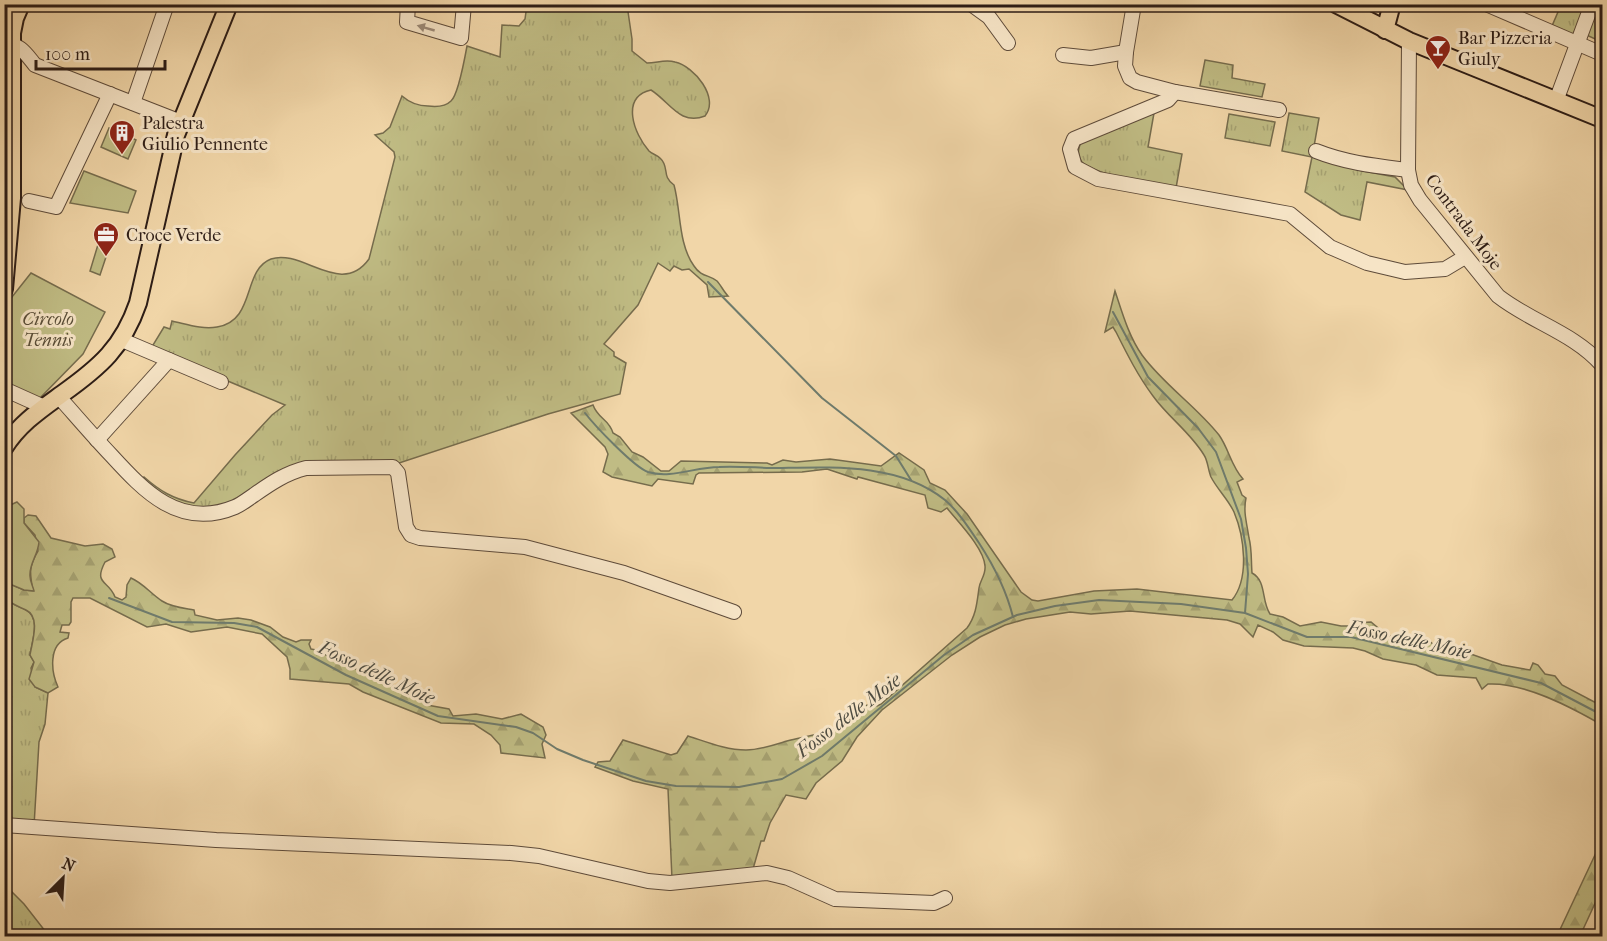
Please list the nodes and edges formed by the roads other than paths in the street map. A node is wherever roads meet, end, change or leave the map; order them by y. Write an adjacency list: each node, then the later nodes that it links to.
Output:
1 (167, 4): 24 (street)
2 (229, 4): 27 (main road)
3 (408, 4): 4 (street, one-way to 3)
4 (464, 4)
5 (971, 4): 15 (street)
6 (1134, 4): 18 (street)
7 (1336, 4): 13 (main road)
8 (1392, 4): 13 (main road)
9 (1486, 4): 16 (street)
10 (1593, 4): 11 (street); 16 (street)
11 (1602, 11)
12 (13, 17): 17 (main road)
13 (1385, 30): 14 (main road)
14 (1408, 41): 23 (main road); 29 (street, Contrada Moje)
15 (1008, 43)
16 (1577, 43): 19 (street); 23 (street)
17 (8, 45): 22 (street); 32 (main road)
18 (1126, 52): 20 (street); 21 (street)
19 (1602, 54)
20 (1063, 55)
21 (1175, 92): 25 (street); 31 (street)
22 (110, 94): 24 (street); 30 (street)
23 (1556, 101): 26 (main road)
24 (133, 103): 27 (street)
25 (1279, 110)
26 (1602, 120)
27 (181, 122): 33 (main road)
28 (1316, 151): 29 (street)
29 (1408, 170): 31 (street, Contrada Moje)
30 (29, 201)
31 (1465, 257): 35 (street, Contrada Moje)
32 (4, 289)
33 (122, 340): 34 (street); 38 (main road)
34 (169, 360): 36 (street); 40 (street)
35 (1602, 365)
36 (221, 382)
37 (4, 389): 39 (street)
38 (59, 397): 39 (main road); 40 (street)
39 (44, 407): 41 (main road)
40 (97, 440): 42 (street)
41 (7, 444)
42 (734, 612)
43 (4, 825): 44 (street)
44 (945, 898)

